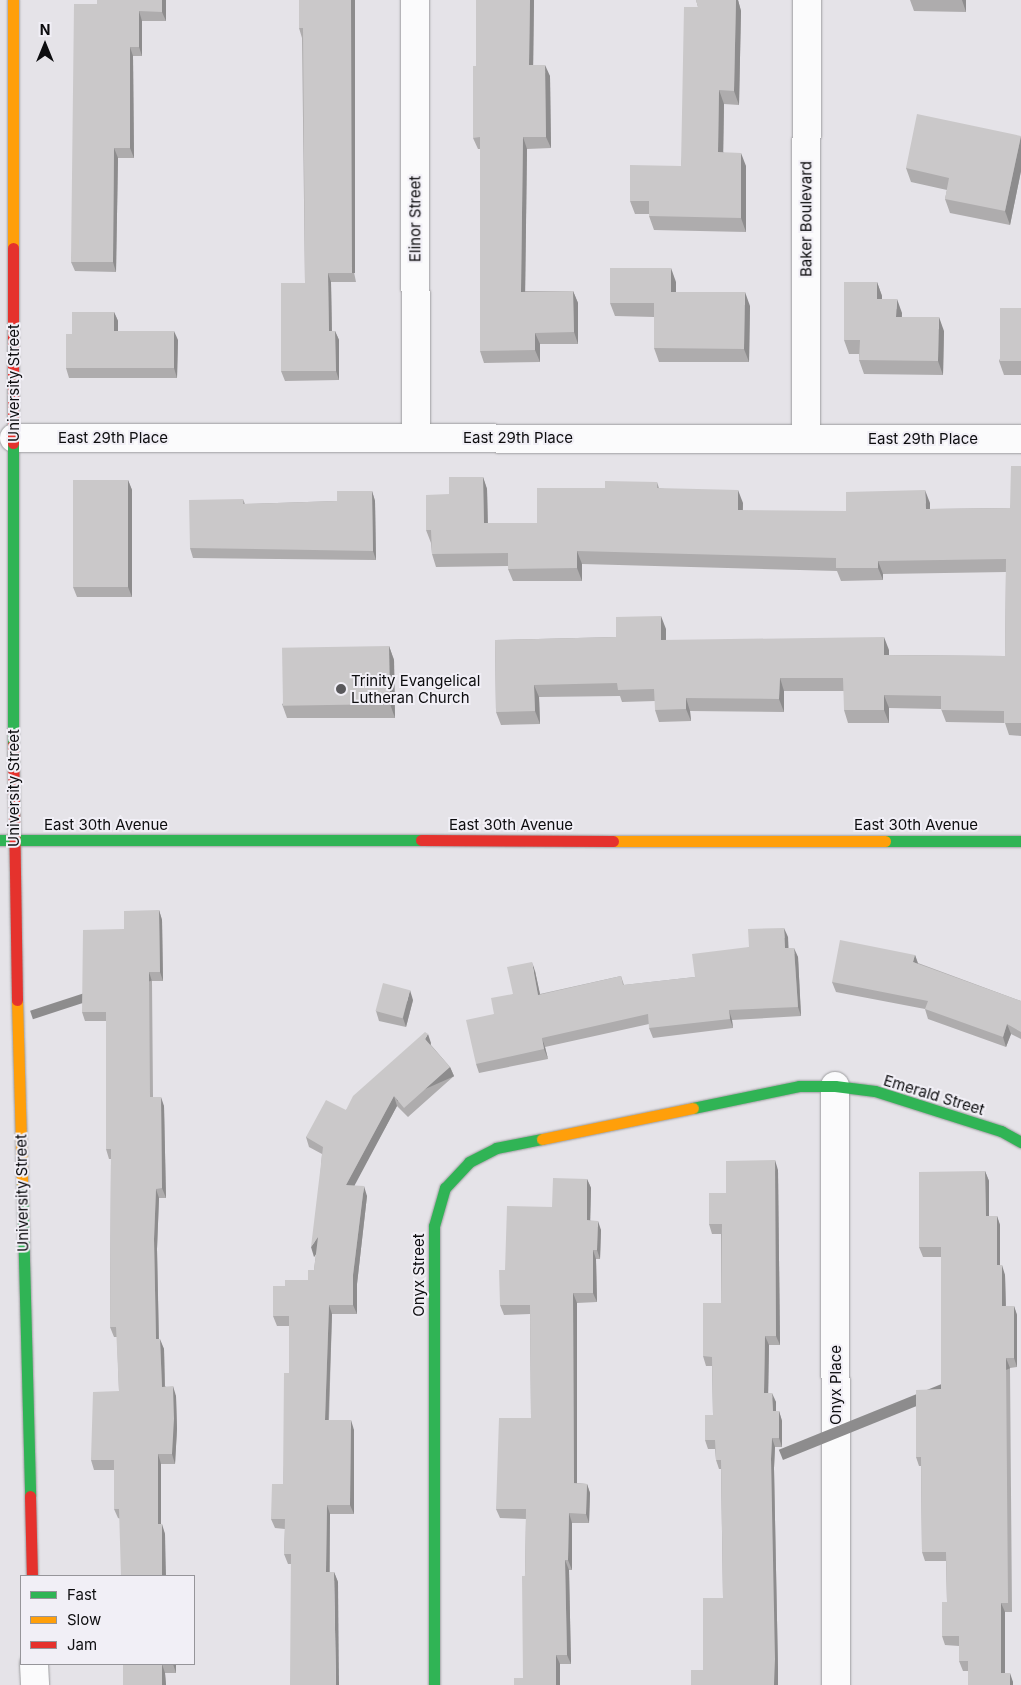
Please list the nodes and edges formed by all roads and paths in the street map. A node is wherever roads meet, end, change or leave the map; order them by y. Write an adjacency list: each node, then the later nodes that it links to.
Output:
1 (12, 0): 4 (street, University Street)
2 (415, 0): 6 (street, Elinor Street)
3 (806, 0): 7 (street, Baker Boulevard)
4 (6, 89): 5 (street, University Street)
5 (14, 438): 6 (street, East 29th Place); 9 (street, University Street)
6 (416, 438): 7 (street, East 29th Place)
7 (806, 438): 8 (street, East 29th Place)
8 (1021, 439)
9 (13, 839): 10 (street, East 30th Avenue); 11 (street, East 30th Avenue); 14 (street, University Street)
10 (0, 840)
11 (1021, 841)
12 (836, 1086): 13 (street, Emerald Street); 17 (street, Onyx Street); 18 (street, Onyx Place)
13 (1021, 1142)
14 (32, 1575)
15 (34, 1665): 16 (street)
16 (35, 1685)
17 (434, 1685)
18 (836, 1685)

